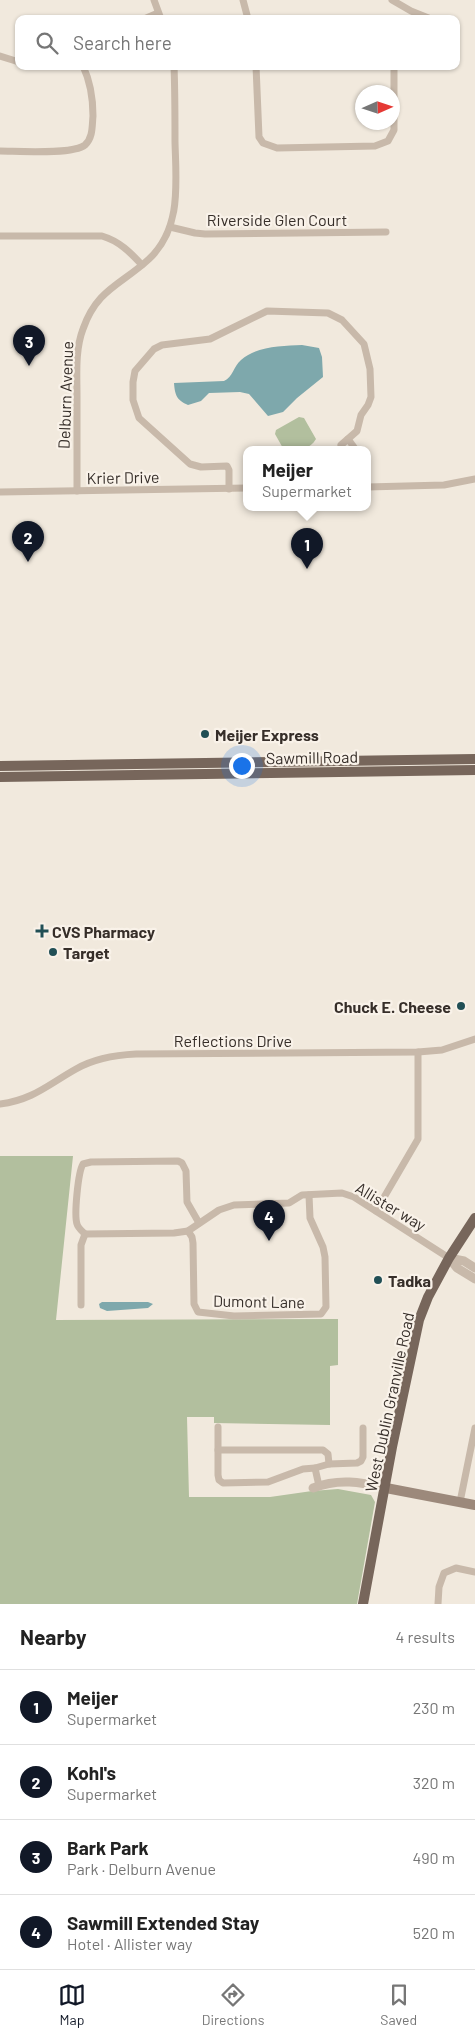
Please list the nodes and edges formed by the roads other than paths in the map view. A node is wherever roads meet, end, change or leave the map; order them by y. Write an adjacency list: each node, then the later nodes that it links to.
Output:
1 (154, 0): 4 (street)
2 (244, 0): 5 (street)
3 (392, 0): 6 (street)
4 (160, 15)
5 (247, 15)
6 (409, 15)
7 (0, 56): 8 (street)
8 (15, 61)
9 (84, 70): 13 (street)
10 (174, 70): 14 (street, Delburn Avenue)
11 (256, 70): 12 (street)
12 (394, 70)
13 (0, 152)
14 (170, 227): 15 (street, Riverside Glen Court); 17 (street, Delburn Avenue)
15 (386, 232)
16 (0, 236): 17 (street)
17 (142, 265): 25 (street, Delburn Avenue)
18 (348, 439): 19 (street); 20 (street); 24 (street)
19 (343, 446)
20 (353, 446)
21 (475, 479): 22 (street)
22 (371, 486)
23 (243, 488): 24 (street, Krier Drive)
24 (229, 489): 25 (street, Krier Drive)
25 (77, 491): 26 (street, Krier Drive)
26 (0, 492)
27 (475, 759): 28 (main road, Sawmill Road)
28 (0, 766)
29 (475, 770): 30 (main road, Sawmill Road)
30 (0, 777)
31 (475, 1039): 32 (street, Reflections Drive)
32 (418, 1052): 33 (street, Reflections Drive); 35 (street)
33 (0, 1104)
34 (309, 1195): 35 (street, Allister way); 37 (street, Allister way); 38 (street, Dumont Lane)
35 (376, 1211): 40 (street, Allister way)
36 (475, 1218): 40 (main road, West Dublin Granville Road)
37 (199, 1223): 38 (street, Allister way); 39 (street)
38 (188, 1231): 39 (street)
39 (85, 1234): 43 (street)
40 (449, 1258): 41 (street); 42 (street); 51 (main road, West Dublin Granville Road)
41 (475, 1268)
42 (475, 1279)
43 (81, 1305)
44 (218, 1427): 47 (street)
45 (363, 1428): 48 (street)
46 (475, 1428): 52 (street)
47 (218, 1450): 48 (street); 49 (street)
48 (329, 1464): 49 (street)
49 (315, 1468): 50 (street)
50 (316, 1487): 51 (street)
51 (386, 1488): 52 (main road); 55 (main road, West Dublin Granville Road)
52 (460, 1502): 53 (main road)
53 (475, 1505)
54 (475, 1572): 56 (street)
55 (362, 1604)
56 (438, 1604)

